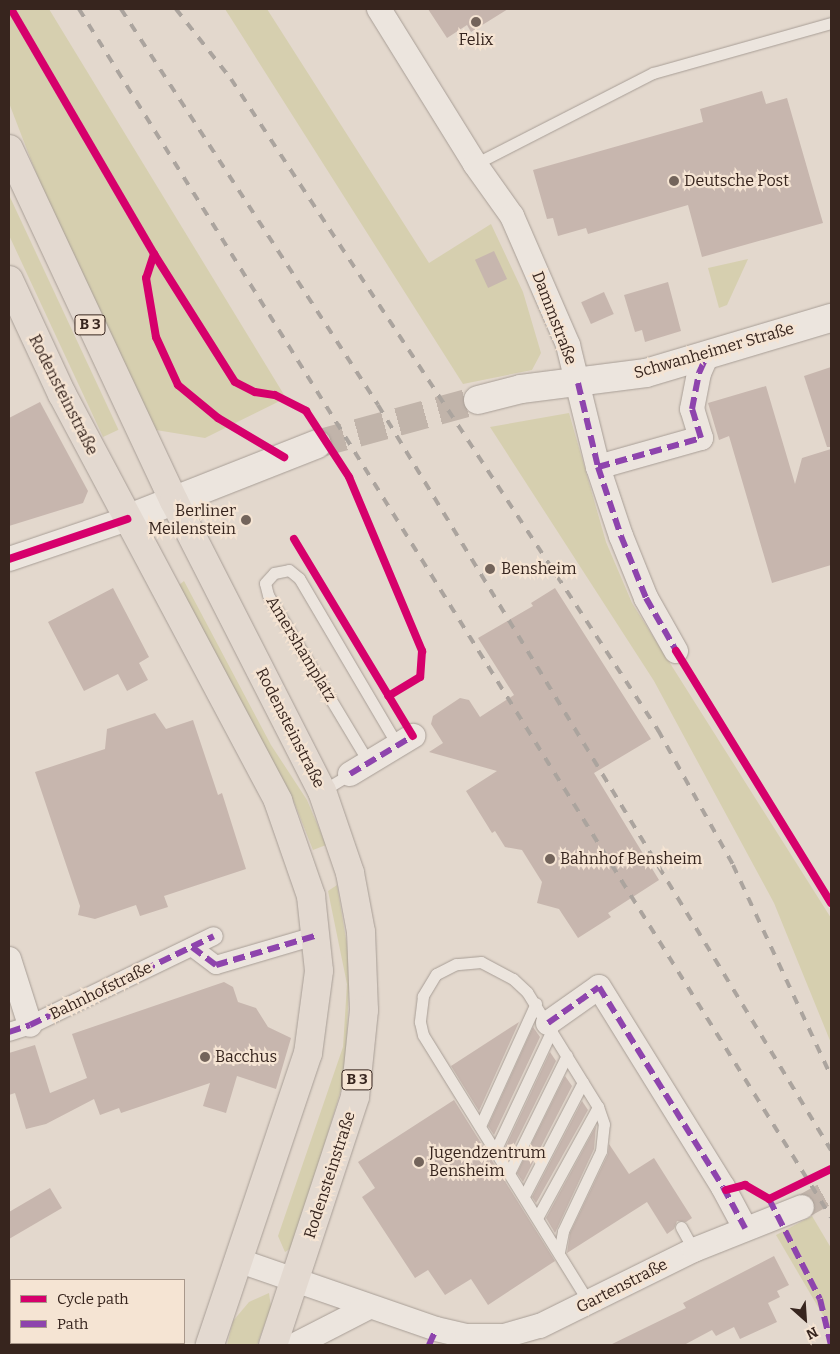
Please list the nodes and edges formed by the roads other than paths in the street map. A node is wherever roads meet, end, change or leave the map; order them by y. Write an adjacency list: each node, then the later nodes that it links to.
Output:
1 (379, 9): 4 (street, Dammstraße)
2 (831, 24): 4 (lane)
3 (9, 148): 12 (main road, Rodensteinstraße / B 3)
4 (475, 164): 8 (street, Dammstraße)
5 (9, 280): 13 (main road, Rodensteinstraße)
6 (831, 318): 7 (main road, Schwanheimer Straße)
7 (707, 355): 8 (main road, Schwanheimer Straße); 11 (street)
8 (578, 383): 9 (main road, Schwanheimer Straße); 11 (street, Dammstraße)
9 (478, 400)
10 (317, 444): 12 (main road)
11 (598, 467): 15 (street, Dammstraße)
12 (174, 501): 13 (main road); 18 (main road, Rodensteinstraße / B 3)
13 (127, 519): 14 (street); 19 (main road, Rodensteinstraße)
14 (9, 560)
15 (676, 651)
16 (405, 741): 17 (street, Amershamplatz); 17 (lane, Amershamplatz)
17 (359, 768): 18 (lane, Amershamplatz)
18 (322, 790): 40 (main road, Rodensteinstraße / B 3)
19 (318, 935): 21 (street); 39 (main road, Rodensteinstraße)
20 (214, 936): 21 (street, Bahnhofstraße)
21 (192, 947): 25 (street, Bahnhofstraße)
22 (9, 959): 25 (street)
23 (536, 1003): 24 (lane); 29 (lane); 29 (lane)
24 (550, 1027): 26 (lane); 30 (lane); 36 (street)
25 (20, 1029)
26 (567, 1055): 27 (lane); 31 (lane)
27 (583, 1082): 28 (lane); 32 (lane)
28 (598, 1107): 34 (lane); 38 (lane)
29 (480, 1126): 30 (lane)
30 (496, 1151): 31 (lane)
31 (510, 1173): 32 (lane)
32 (524, 1196): 34 (lane)
33 (802, 1207): 36 (street, Gartenstraße)
34 (538, 1218): 38 (lane)
35 (681, 1227): 37 (lane)
36 (745, 1228): 37 (street, Gartenstraße)
37 (694, 1250): 41 (street, Gartenstraße)
38 (559, 1252): 41 (lane)
39 (240, 1261): 40 (street, Gartenstraße); 44 (main road, Rodensteinstraße)
40 (297, 1280): 42 (street, Gartenstraße); 45 (main road, Rodensteinstraße / B 3)
41 (590, 1304): 43 (street, Gartenstraße)
42 (369, 1307): 43 (street, Gartenstraße); 46 (street)
43 (433, 1337)
44 (210, 1345)
45 (273, 1345)
46 (295, 1345)

